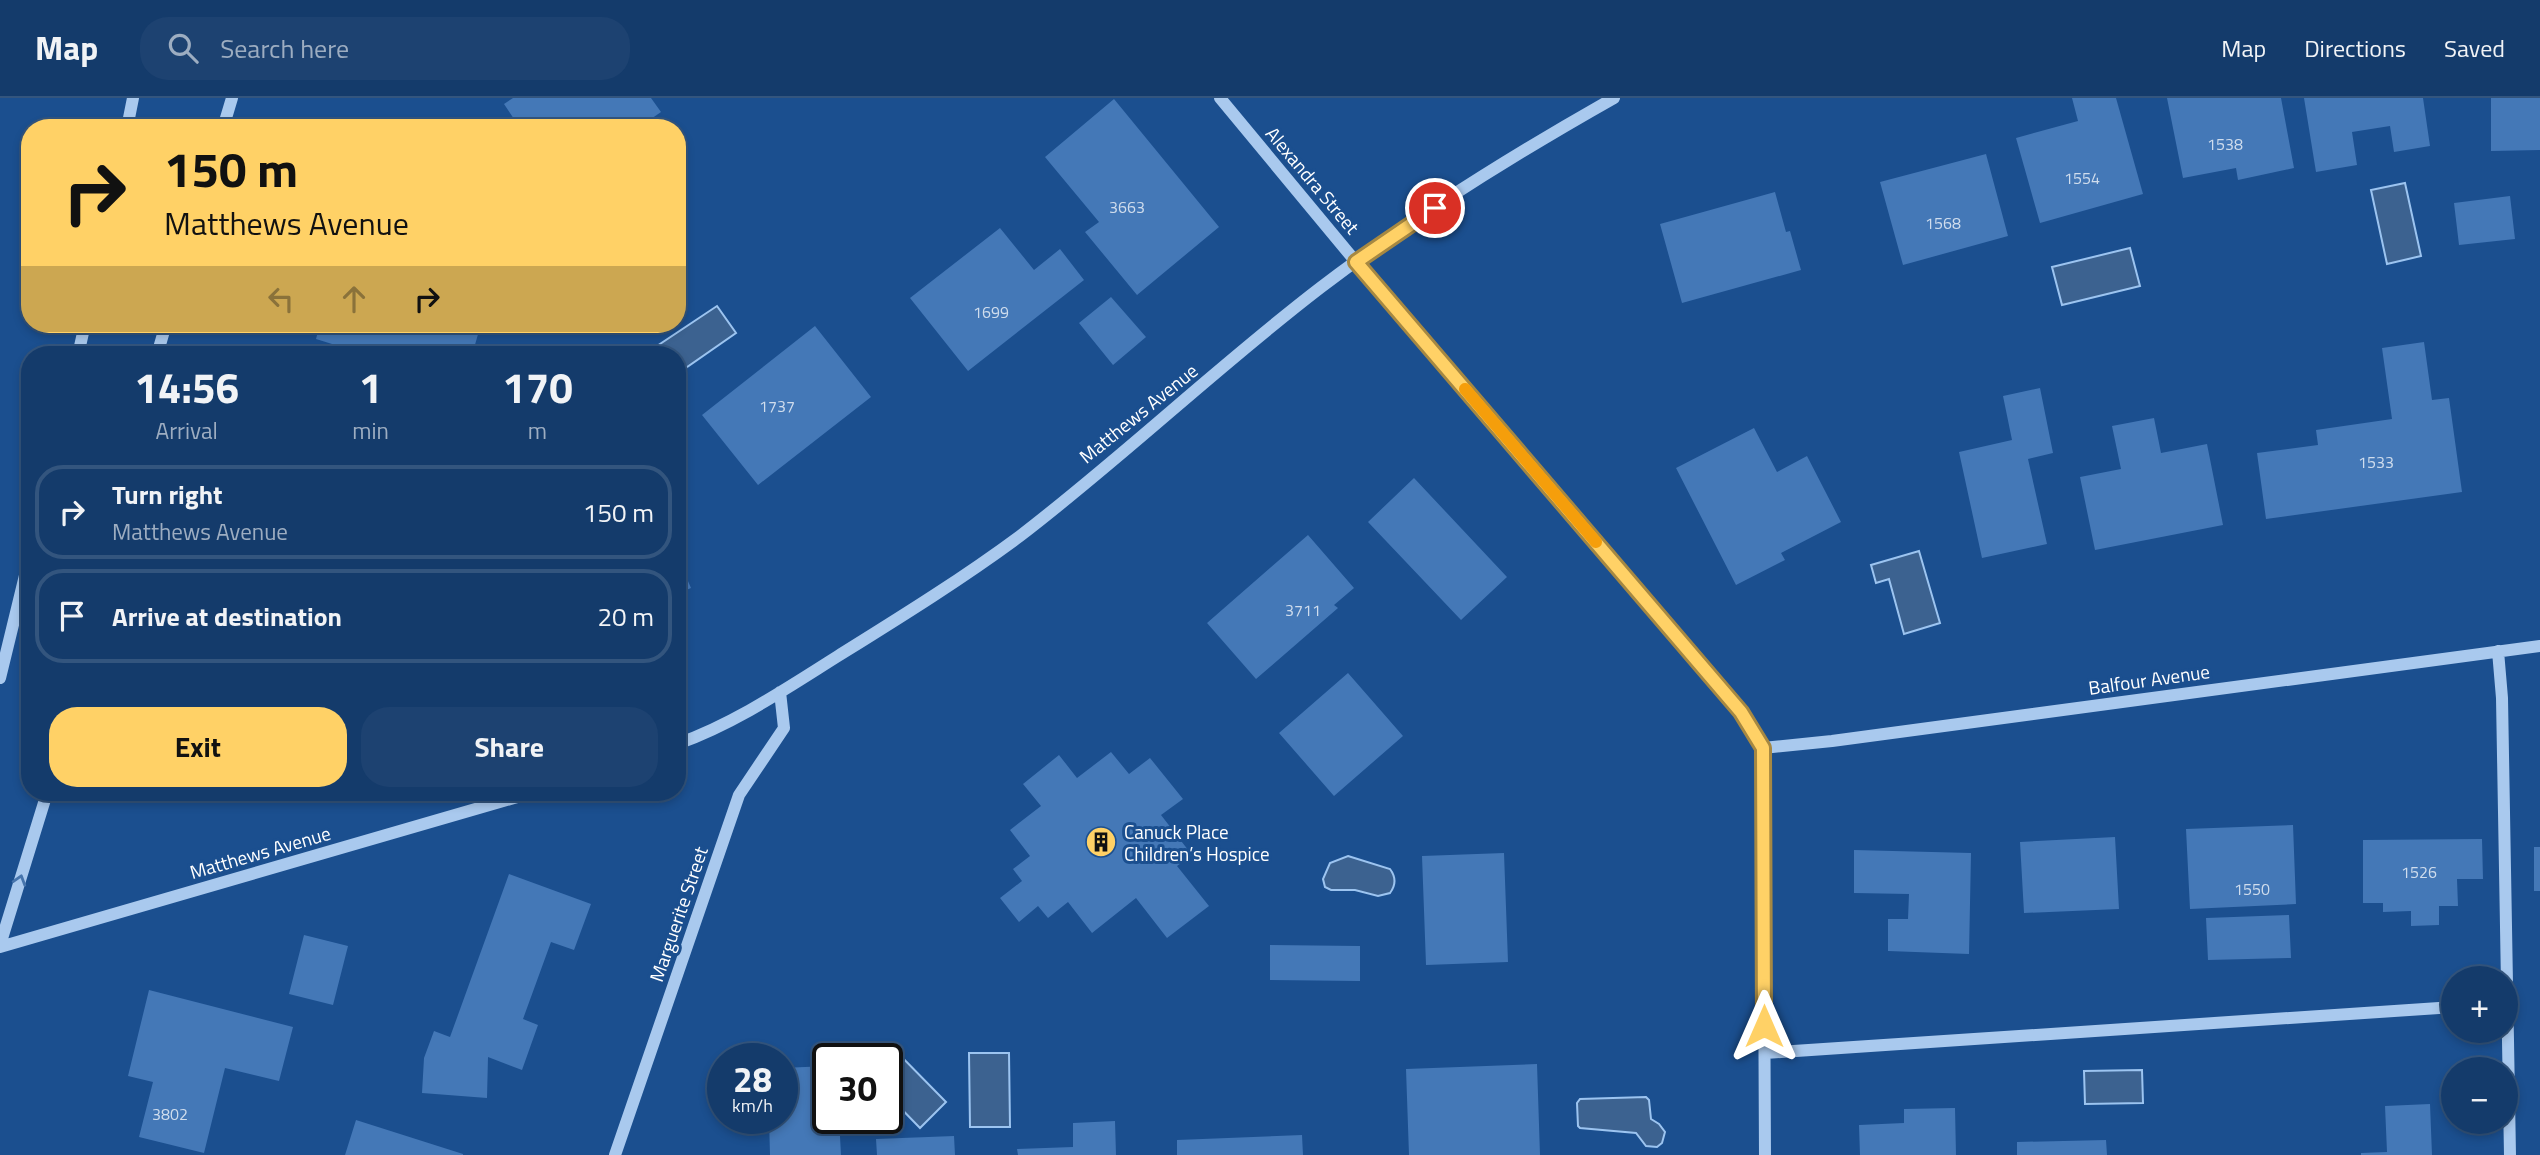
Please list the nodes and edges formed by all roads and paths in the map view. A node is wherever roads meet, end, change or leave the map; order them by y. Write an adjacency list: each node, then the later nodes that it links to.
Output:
1 (133, 98): 5 (street)
2 (232, 98): 6 (street)
3 (1220, 98): 7 (street, Alexandra Street)
4 (1614, 98): 7 (street, Matthews Avenue)
5 (129, 119)
6 (226, 119)
7 (1356, 262): 12 (street, Matthews Avenue); 14 (street, Alexandra Street)
8 (21, 592): 11 (street)
9 (2540, 646): 10 (street, Balfour Avenue)
10 (2498, 651): 14 (street, Balfour Avenue); 18 (street)
11 (0, 678)
12 (780, 692): 13 (street, Matthews Avenue); 22 (street, Marguerite Street)
13 (686, 741)
14 (1763, 748): 21 (street)
15 (45, 801): 17 (street, one-way to 15)
16 (503, 801): 17 (street, Matthews Avenue)
17 (0, 946)
18 (2506, 966)
19 (2441, 1008): 21 (street)
20 (2507, 1043): 24 (street)
21 (1765, 1053): 23 (street)
22 (615, 1155)
23 (1765, 1155)
24 (2510, 1155)

